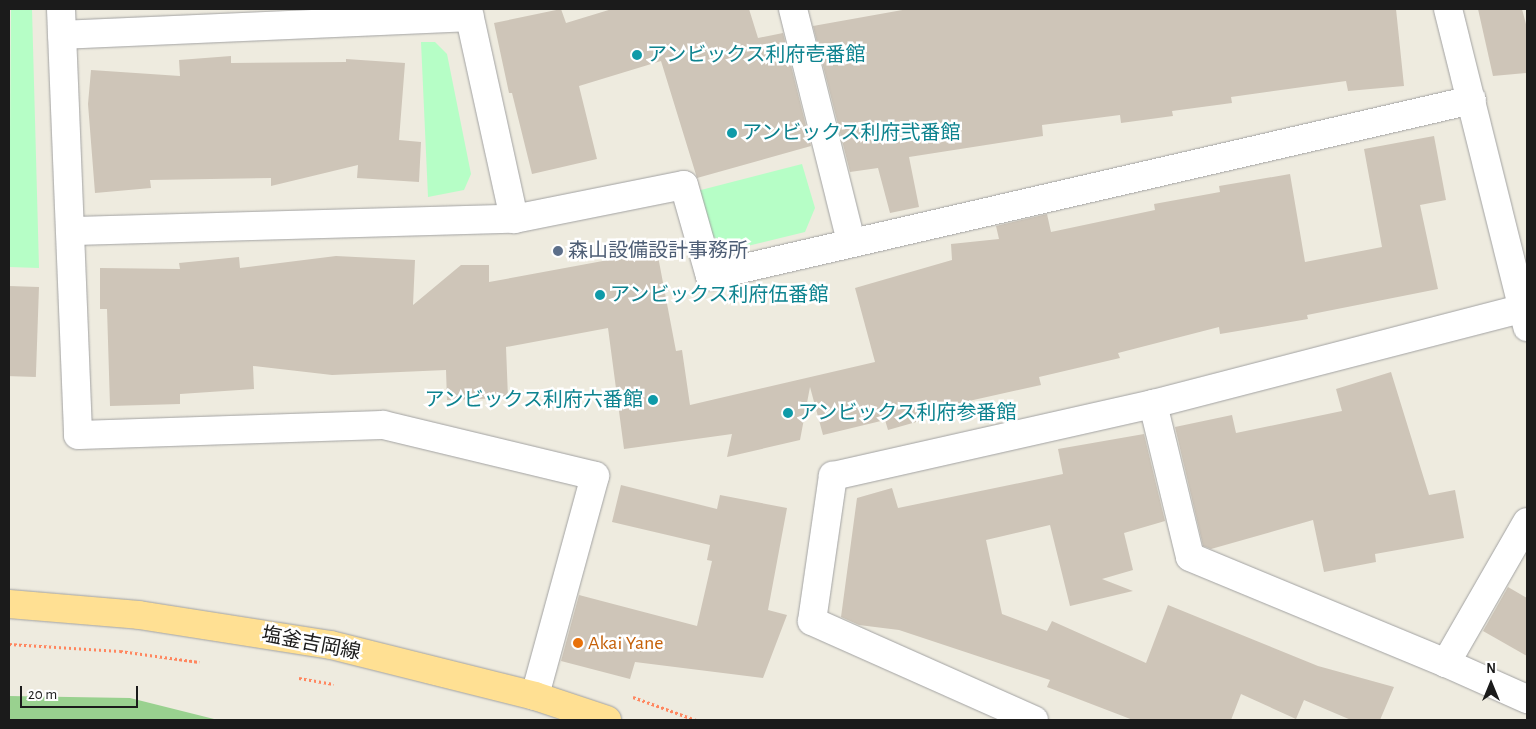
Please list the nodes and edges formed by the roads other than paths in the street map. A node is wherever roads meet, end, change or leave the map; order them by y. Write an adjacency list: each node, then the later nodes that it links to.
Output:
1 (792, 9): 8 (street)
2 (1448, 9): 5 (street)
3 (469, 13): 4 (street); 6 (street)
4 (62, 22): 7 (street)
5 (1472, 100): 8 (street); 9 (street)
6 (514, 219): 7 (street); 8 (street)
7 (71, 231): 14 (street)
8 (851, 241)
9 (1526, 314): 10 (street)
10 (1152, 404): 13 (street); 17 (street)
11 (1527, 522): 13 (street)
12 (9, 604): 14 (main road, 塩釜吉岡線)
13 (1446, 663): 15 (street)
14 (535, 696): 16 (main road, 塩釜吉岡線)
15 (1527, 699)
16 (607, 720)
17 (1034, 720)

